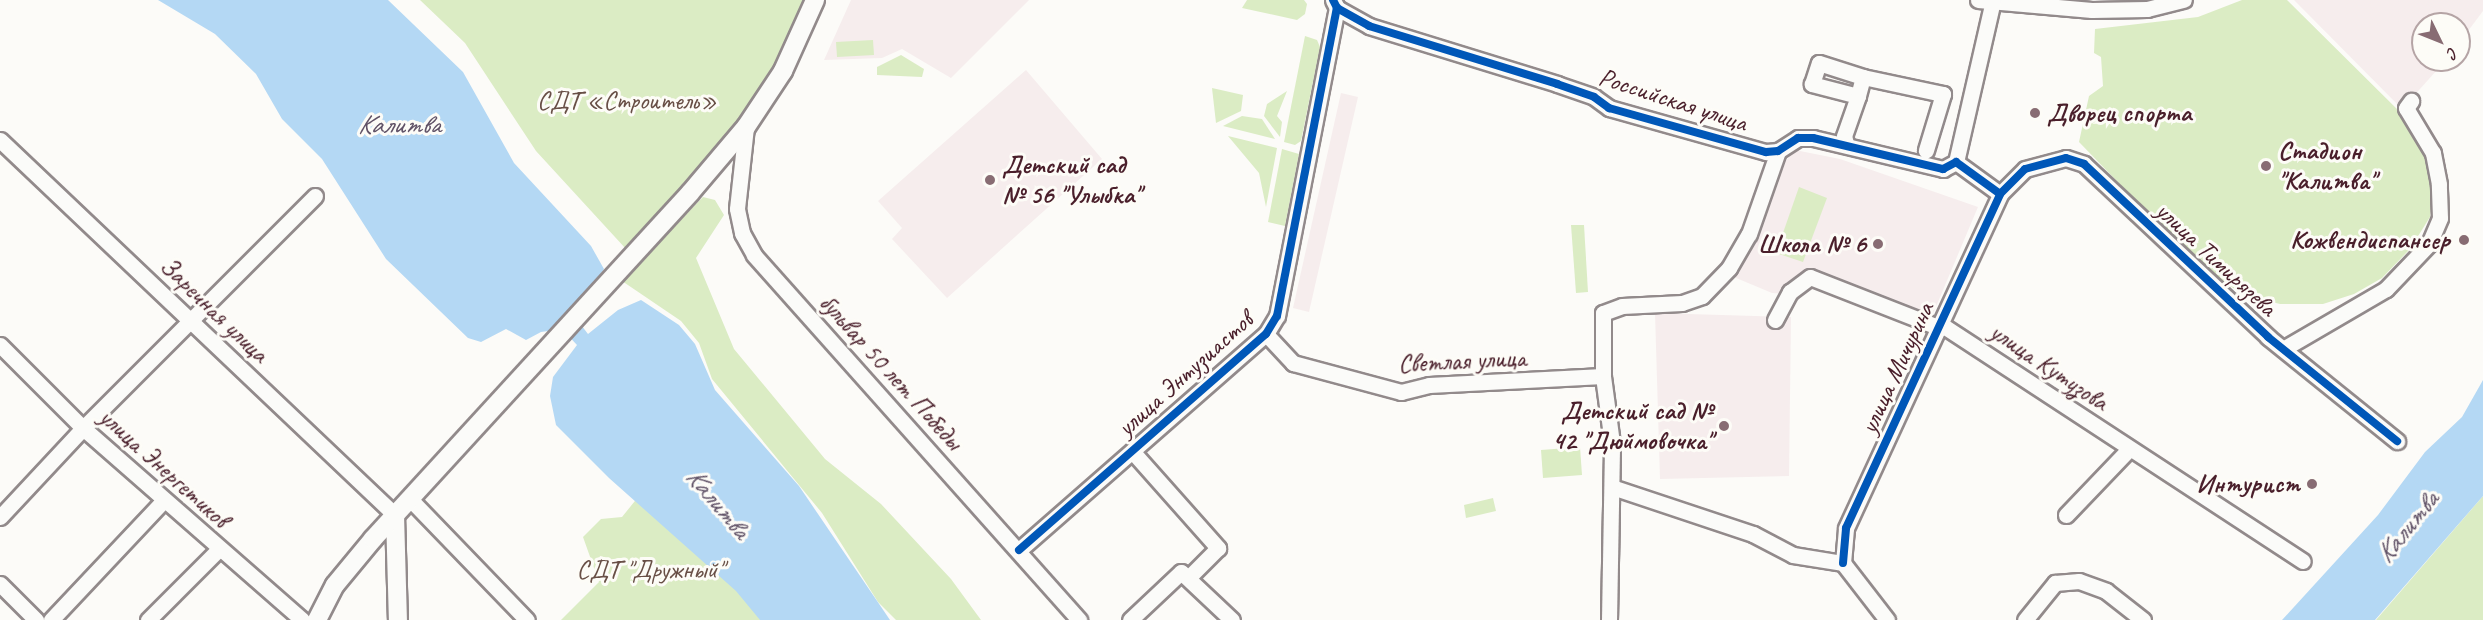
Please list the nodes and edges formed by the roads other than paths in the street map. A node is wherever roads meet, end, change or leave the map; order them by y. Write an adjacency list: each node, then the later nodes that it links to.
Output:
1 (815, 0): 8 (main road)
2 (2184, 0): 3 (street)
3 (1988, 1): 13 (street)
4 (1335, 4): 11 (street, Российская улица); 19 (street, улица Энтузиастов)
5 (1863, 77): 6 (street); 6 (street); 12 (street)
6 (1858, 96): 10 (street)
7 (2411, 101): 21 (street, улица Тимирязева)
8 (746, 127): 28 (main road); 36 (street, бульвар 50 лет Победы)
9 (0, 140): 17 (street, Заречная улица)
10 (1846, 143): 11 (street, Российская улица); 13 (street, Российская улица)
11 (1778, 150): 22 (street)
12 (1926, 150)
13 (1956, 162): 14 (street)
14 (2000, 194): 18 (street, улица Мичурина); 21 (street, улица Тимирязева)
15 (315, 196): 17 (street)
16 (1775, 320): 18 (street, улица Кутузова)
17 (190, 321): 23 (street); 30 (street, Заречная улица)
18 (1941, 326): 25 (street, улица Кутузова); 38 (street, улица Мичурина)
19 (1266, 334): 22 (street, Светлая улица); 26 (street, улица Энтузиастов)
20 (0, 345): 23 (street, улица Энергетиков)
21 (2283, 349): 24 (street, улица Тимирязева)
22 (1603, 376): 27 (street)
23 (83, 428): 29 (street, улица Энергетиков); 32 (street)
24 (2397, 441)
25 (2129, 449): 31 (street); 37 (street, улица Кутузова)
26 (1132, 451): 36 (street, улица Энтузиастов); 39 (street)
27 (1612, 487): 38 (street); 51 (street)
28 (410, 499): 30 (main road); 47 (street)
29 (164, 500): 35 (street, улица Энергетиков); 42 (street)
30 (395, 515): 33 (main road); 34 (main road)
31 (2066, 515)
32 (0, 517)
33 (374, 539): 34 (street); 45 (main road)
34 (395, 545): 46 (main road)
35 (219, 549): 43 (street); 44 (street, улица Энергетиков)
36 (1019, 550): 48 (street, бульвар 50 лет Победы)
37 (2303, 561)
38 (1843, 563): 52 (street)
39 (1188, 578): 49 (street); 50 (street)
40 (0, 584): 41 (street)
41 (36, 620)
42 (51, 620)
43 (148, 620)
44 (302, 620)
45 (317, 620)
46 (398, 620)
47 (527, 620)
48 (1079, 620)
49 (1130, 620)
50 (1232, 620)
51 (1609, 620)
52 (1887, 620)
53 (2025, 620): 54 (street)
54 (2143, 620)

